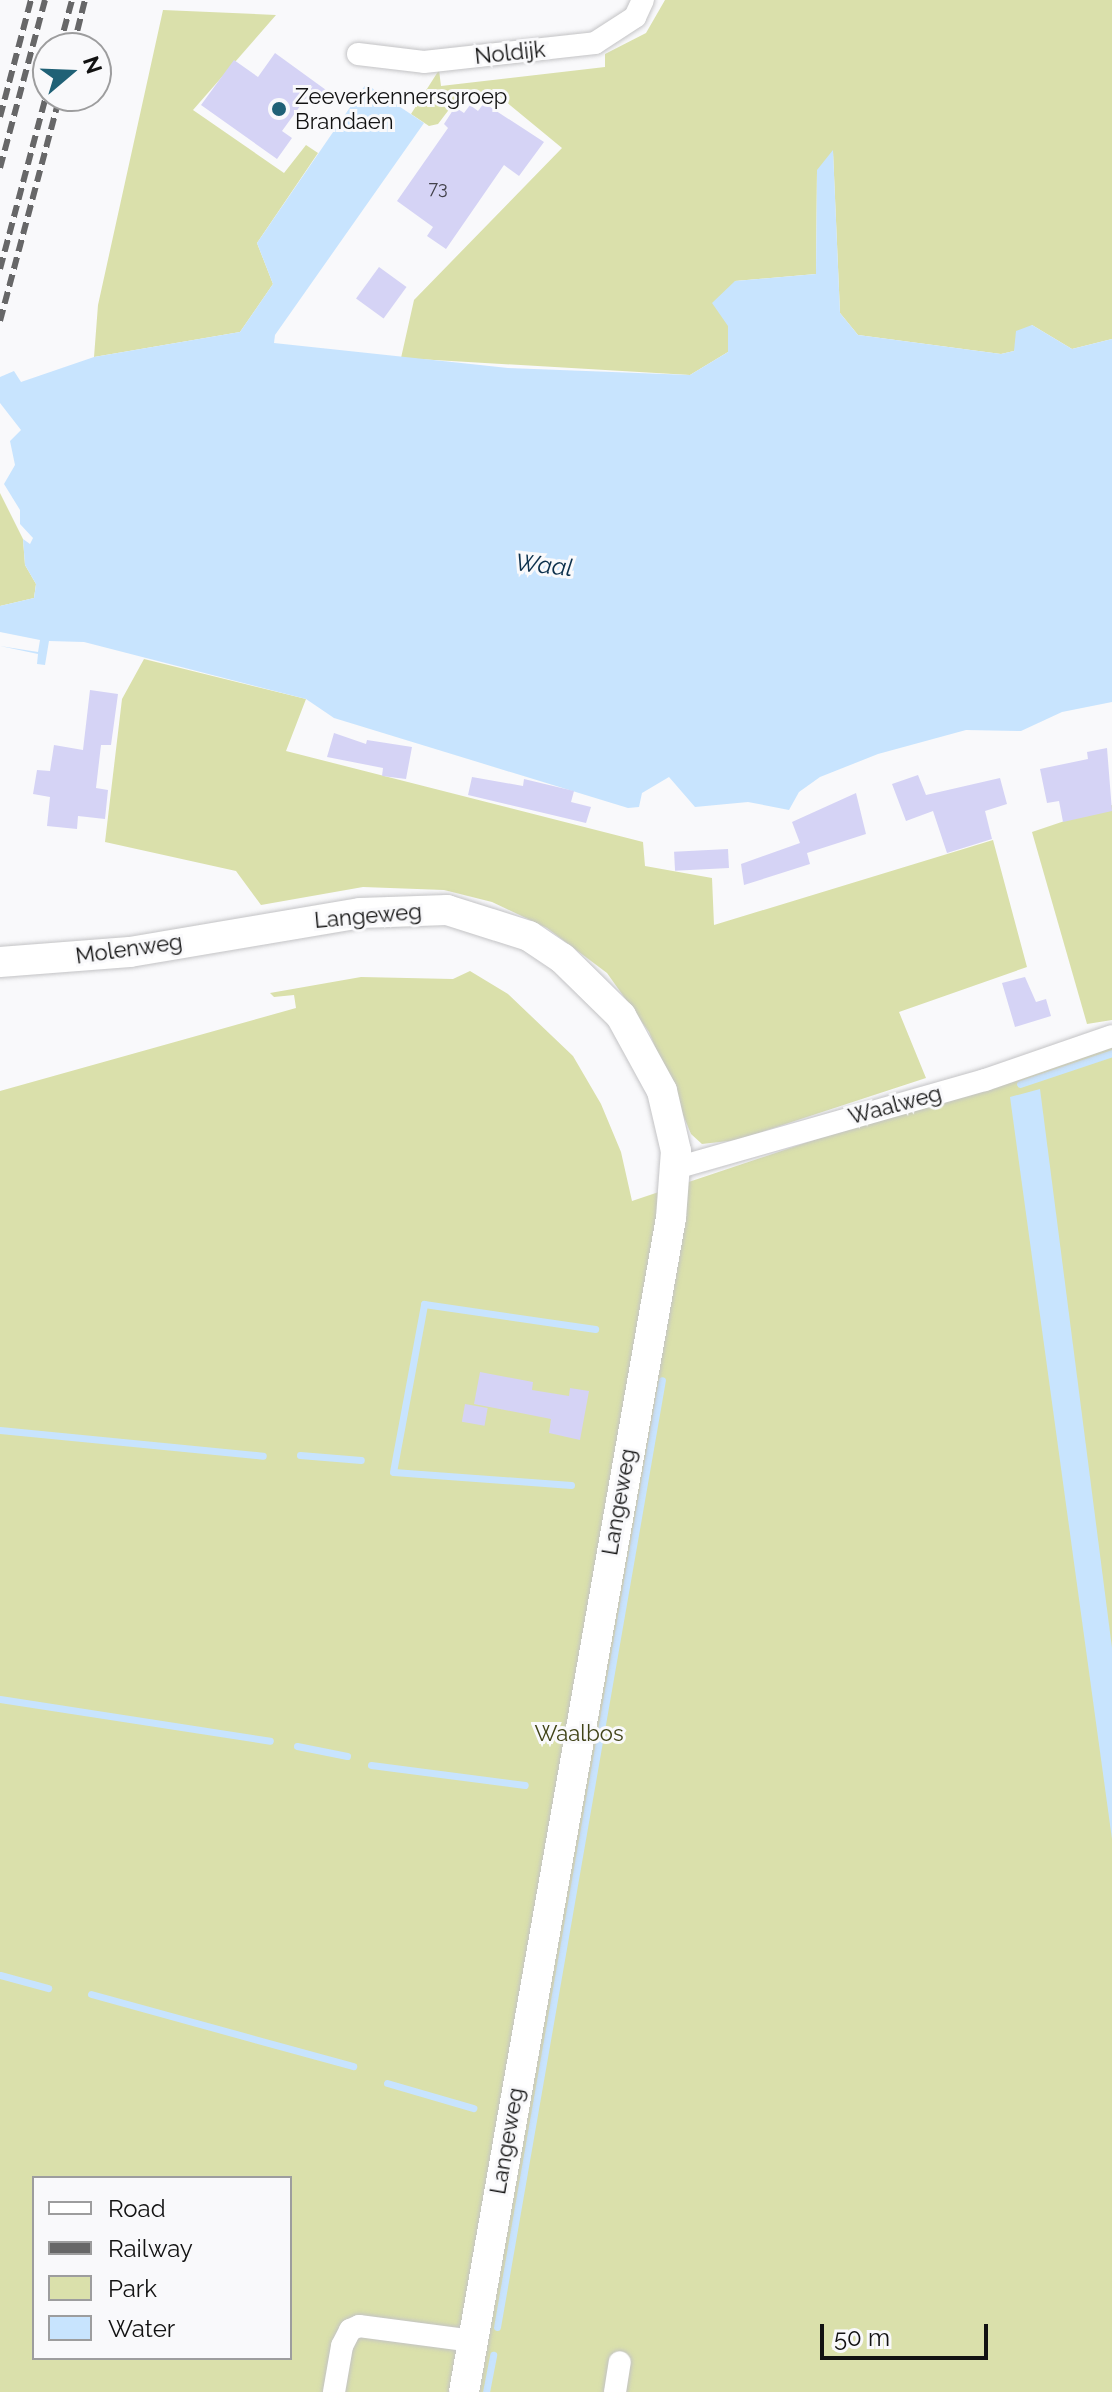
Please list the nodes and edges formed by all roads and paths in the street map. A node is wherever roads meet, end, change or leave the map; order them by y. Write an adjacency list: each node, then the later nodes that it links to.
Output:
1 (643, 0): 2 (street, Noldijk)
2 (358, 54)
3 (258, 929): 4 (main road, Molenweg); 6 (main road, Langeweg)
4 (0, 962)
5 (1112, 1036): 6 (street, Waalweg)
6 (676, 1168): 7 (main road, Langeweg)
7 (473, 2341): 9 (street); 10 (main road, Langeweg)
8 (620, 2362): 11 (street)
9 (334, 2392)
10 (464, 2392)
11 (615, 2392)

